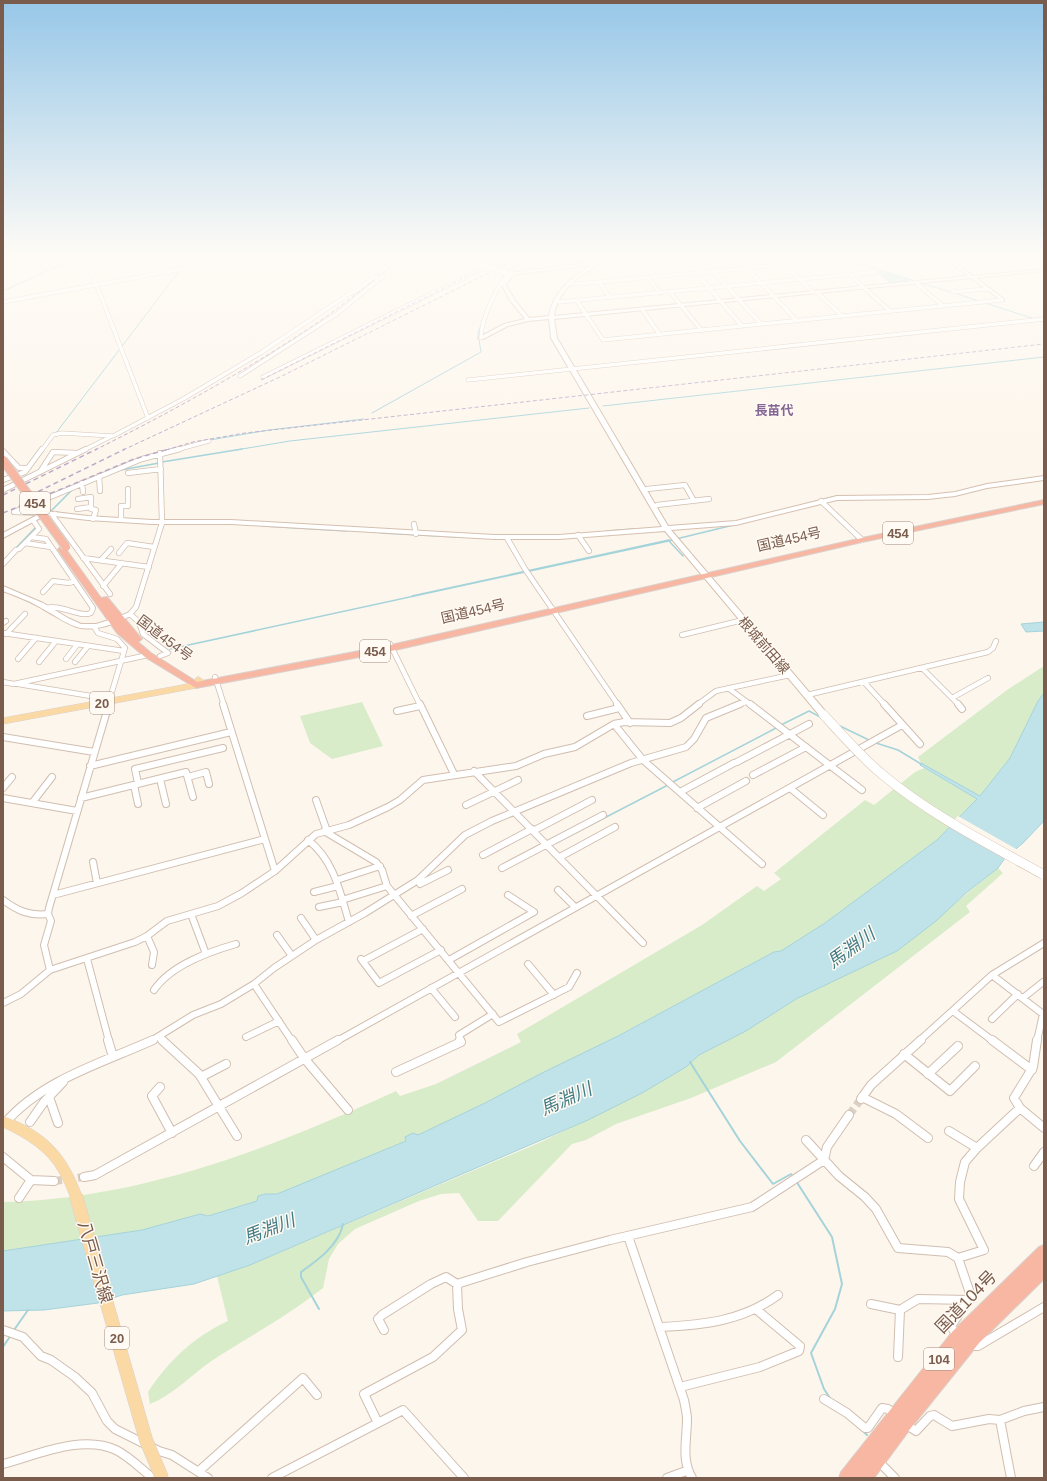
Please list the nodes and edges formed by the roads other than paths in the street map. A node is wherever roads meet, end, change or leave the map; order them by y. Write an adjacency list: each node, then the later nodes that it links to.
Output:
1 (111, 324): 21 (street)
2 (305, 324): 21 (street)
3 (321, 324): 18 (street)
4 (368, 324): 19 (street)
5 (484, 324): 16 (street)
6 (510, 324): 16 (street)
7 (555, 324): 17 (street)
8 (593, 324): 15 (street)
9 (652, 324): 15 (street)
10 (697, 324): 14 (street)
11 (760, 324): 13 (street)
12 (995, 324): 17 (street)
13 (742, 326): 14 (street)
14 (702, 330): 15 (street)
15 (660, 335)
16 (481, 338)
17 (573, 368): 20 (street); 38 (street); 58 (street)
18 (240, 376)
19 (263, 377)
20 (468, 380)
21 (148, 418): 22 (street)
22 (112, 436): 25 (street); 29 (street)
23 (209, 441): 26 (street)
24 (3, 451): 29 (street)
25 (79, 452): 31 (street); 31 (street)
26 (160, 453): 30 (street); 33 (street)
27 (3, 460): 68 (highway, 国道454号 / 454, bridge)
28 (3, 468): 68 (highway, 国道454号 / 454)
29 (28, 468): 35 (street)
30 (161, 469): 32 (street); 56 (street)
31 (40, 472): 39 (street)
32 (128, 473)
33 (99, 476): 36 (street); 40 (street)
34 (1044, 478): 46 (street)
35 (3, 480)
36 (82, 483): 41 (street); 51 (street)
37 (128, 489): 55 (street)
38 (647, 489): 45 (street); 48 (street)
39 (3, 490)
40 (100, 490)
41 (83, 492)
42 (1044, 498): 64 (highway, 国道454号 / 454)
43 (78, 499): 49 (street)
44 (709, 499): 45 (street)
45 (694, 500): 48 (street)
46 (821, 501): 58 (street); 64 (street)
47 (1044, 502): 64 (highway, 国道454号 / 454)
48 (657, 506): 58 (street)
49 (91, 508): 50 (street); 53 (street)
50 (77, 509)
51 (45, 513): 52 (street); 54 (street)
52 (55, 514): 53 (street); 72 (street)
53 (93, 519): 55 (street)
54 (33, 520): 61 (street); 62 (street)
55 (121, 520): 56 (street)
56 (162, 523): 59 (street); 67 (street)
57 (414, 524): 59 (street)
58 (668, 528): 60 (street); 77 (street)
59 (416, 534): 63 (street)
60 (578, 535): 63 (street); 70 (street)
61 (3, 536)
62 (31, 537): 65 (street); 66 (street)
63 (507, 538): 84 (street)
64 (861, 539): 77 (highway, 国道454号 / 454)
65 (25, 543): 66 (street); 75 (street)
66 (51, 547): 78 (street)
67 (154, 547): 71 (street); 76 (street)
68 (64, 548): 88 (highway, 国道454号 / 454)
69 (111, 549): 73 (street)
70 (590, 551)
71 (119, 553)
72 (83, 558): 73 (street); 79 (street)
73 (101, 560): 74 (street)
74 (122, 563): 76 (street); 79 (street)
75 (3, 564)
76 (149, 567): 86 (street)
77 (706, 574): 84 (highway, 国道454号 / 454); 87 (street, 根城前田線); 115 (street, 根城前田線)
78 (75, 581): 81 (street); 83 (street)
79 (103, 586): 82 (street)
80 (3, 588): 83 (street)
81 (43, 592)
82 (110, 594)
83 (46, 608): 89 (street)
84 (553, 609): 97 (highway, 国道454号 / 454); 121 (street)
85 (25, 614): 90 (street)
86 (130, 614): 88 (street); 100 (street)
87 (743, 620): 91 (street); 107 (street, 根城前田線)
88 (115, 621): 89 (street); 99 (highway, 国道454号 / 454); 100 (highway, 国道454号 / 454)
89 (95, 628): 98 (street)
90 (5, 634): 92 (street)
91 (682, 636)
92 (36, 638): 94 (street); 101 (street)
93 (996, 641): 106 (street)
94 (56, 642): 95 (street); 104 (street)
95 (77, 645): 96 (street); 102 (street)
96 (88, 646): 98 (street); 105 (street)
97 (391, 646): 109 (highway, 国道454号 / 454); 120 (street)
98 (124, 651): 103 (street)
99 (148, 655): 103 (street); 111 (highway, 国道454号 / 454)
100 (160, 656): 111 (highway, 国道454号 / 454)
101 (18, 659)
102 (66, 659)
103 (121, 661): 113 (street); 118 (street)
104 (39, 662)
105 (75, 662)
106 (922, 668): 112 (street); 116 (street)
107 (790, 675): 114 (street); 115 (street, 根城前田線)
108 (988, 678): 116 (street)
109 (216, 679): 111 (highway, 国道454号 / 454); 132 (street)
110 (3, 682): 113 (street)
111 (195, 682): 118 (main road, 20)
112 (864, 682): 115 (street); 131 (street)
113 (14, 684): 117 (street)
114 (728, 688): 119 (street); 128 (street)
115 (810, 695): 124 (street, 根城前田線)
116 (952, 698): 122 (street)
117 (98, 699): 118 (main road, 20); 126 (main road, 20)
118 (110, 699): 127 (main road, 20); 138 (street)
119 (746, 702): 133 (street); 139 (street)
120 (420, 706): 123 (street); 143 (street)
121 (620, 708): 125 (street); 128 (street)
122 (962, 709)
123 (396, 711)
124 (826, 713): 185 (street); 188 (street, bridge)
125 (587, 716)
126 (3, 717)
127 (3, 721)
128 (630, 722): 129 (street)
129 (614, 724): 139 (street); 142 (street)
130 (809, 724): 133 (street)
131 (902, 725): 135 (street); 141 (street)
132 (231, 732): 140 (street); 176 (street)
133 (789, 734): 136 (street); 157 (street)
134 (3, 737): 138 (street)
135 (920, 744)
136 (806, 747): 141 (street); 144 (street)
137 (223, 748): 151 (street)
138 (94, 752): 140 (street)
139 (643, 760): 157 (street); 169 (street)
140 (90, 766): 160 (street)
141 (828, 766): 154 (street); 155 (street)
142 (474, 771): 143 (street); 156 (street)
143 (454, 774): 175 (street)
144 (753, 774)
145 (12, 776): 153 (street)
146 (188, 776): 148 (street); 152 (street); 158 (street)
147 (52, 777): 163 (street)
148 (160, 778): 151 (street); 165 (street)
149 (518, 780): 156 (street)
150 (746, 781): 167 (street)
151 (136, 784): 160 (street); 164 (street)
152 (209, 784)
153 (3, 788)
154 (790, 788): 171 (street); 173 (street)
155 (862, 790)
156 (495, 792): 166 (street); 169 (street)
157 (680, 792): 167 (street)
158 (193, 797)
159 (3, 798): 163 (street)
160 (81, 798): 168 (street)
161 (316, 800): 175 (street)
162 (592, 800): 174 (street)
163 (32, 804): 168 (street)
164 (138, 804)
165 (166, 804)
166 (466, 805)
167 (698, 808): 173 (street)
168 (77, 811): 197 (street)
169 (515, 812): 174 (street); 189 (street)
170 (603, 815): 178 (street)
171 (823, 815)
172 (615, 827): 180 (street)
173 (719, 827): 182 (street); 199 (street)
174 (532, 830): 178 (street); 179 (street)
175 (326, 831): 177 (street); 183 (street)
176 (265, 839): 187 (street); 190 (street)
177 (308, 840): 187 (street); 191 (street)
178 (547, 845): 180 (street); 184 (street)
179 (483, 854)
180 (560, 857): 199 (street)
181 (93, 862): 190 (street)
182 (762, 864)
183 (380, 866): 191 (street); 192 (street)
184 (502, 868)
185 (1044, 869)
186 (448, 870): 189 (street)
187 (275, 871): 205 (street)
188 (1044, 875)
189 (418, 880): 196 (street)
190 (97, 883): 197 (street)
191 (338, 883): 195 (street); 201 (street)
192 (387, 886): 196 (street); 201 (street)
193 (462, 889): 206 (street)
194 (558, 890): 202 (street)
195 (314, 892)
196 (394, 894): 206 (street); 208 (street)
197 (53, 895): 204 (street)
198 (508, 895): 220 (street)
199 (597, 896): 202 (street); 213 (street)
200 (3, 900): 204 (street)
201 (343, 901): 203 (street); 208 (street)
202 (575, 907): 224 (street)
203 (319, 908)
204 (48, 914): 223 (street)
205 (191, 914): 211 (street); 217 (street)
206 (411, 916): 209 (street)
207 (301, 918): 212 (street)
208 (349, 922): 212 (street)
209 (423, 929): 216 (street); 216 (street)
210 (278, 935): 218 (street)
211 (147, 936): 219 (street); 222 (street)
212 (316, 940): 218 (street)
213 (643, 943)
214 (1044, 943): 226 (street)
215 (236, 944): 217 (street)
216 (441, 950): 220 (street)
217 (206, 954): 230 (street)
218 (292, 956): 228 (street)
219 (87, 959): 223 (street); 244 (street)
220 (449, 960): 224 (street)
221 (528, 964): 231 (street)
222 (152, 965)
223 (50, 970): 233 (street)
224 (459, 973): 229 (street); 235 (street)
225 (577, 974): 231 (street)
226 (992, 975): 232 (street); 234 (street)
227 (1043, 982): 232 (street)
228 (254, 984): 238 (street); 240 (street)
229 (431, 988): 236 (street); 245 (street)
230 (154, 990)
231 (554, 995): 235 (street)
232 (1020, 996): 237 (street); 239 (street)
233 (3, 1003)
234 (953, 1010): 243 (street); 248 (street)
235 (493, 1014): 249 (street)
236 (455, 1017)
237 (992, 1018)
238 (279, 1021): 241 (street); 245 (street)
239 (1041, 1032): 248 (street)
240 (160, 1037): 244 (street); 251 (street)
241 (246, 1037)
242 (958, 1046): 250 (street)
243 (904, 1054): 250 (street); 266 (street)
244 (113, 1057): 252 (street)
245 (304, 1058): 255 (street); 257 (street)
246 (226, 1064): 251 (street)
247 (975, 1066): 250 (street)
248 (1032, 1070): 256 (street)
249 (396, 1072)
250 (928, 1074)
251 (201, 1077): 255 (street)
252 (66, 1079): 254 (street); 259 (street)
253 (160, 1087): 264 (street)
254 (49, 1097): 260 (street); 261 (street)
255 (219, 1106): 264 (street); 265 (street)
256 (1020, 1108): 262 (street); 268 (street)
257 (348, 1110)
258 (849, 1115): 271 (street)
259 (4, 1122): 305 (main road, 八戸三沢線 / 20, bridge)
260 (30, 1122)
261 (58, 1123)
262 (1044, 1128)
263 (949, 1131): 268 (street)
264 (172, 1133): 273 (street)
265 (237, 1136)
266 (928, 1138)
267 (806, 1140): 271 (street)
268 (977, 1148): 279 (street)
269 (1044, 1152): 272 (street)
270 (3, 1157): 274 (street)
271 (824, 1160): 277 (street); 279 (street)
272 (1034, 1166)
273 (84, 1177)
274 (31, 1180): 275 (street); 276 (street)
275 (54, 1181)
276 (19, 1198)
277 (628, 1236): 281 (street); 288 (street)
278 (1044, 1252): 291 (highway, 国道104号 / 104)
279 (958, 1258): 283 (street)
280 (1044, 1269): 291 (highway, 国道104号 / 104)
281 (457, 1284): 290 (street); 299 (street)
282 (778, 1294): 286 (street)
283 (970, 1300): 287 (street); 291 (street)
284 (871, 1304): 287 (street)
285 (1044, 1307): 291 (street)
286 (757, 1310): 288 (street); 293 (street)
287 (900, 1310): 292 (street)
288 (660, 1327): 293 (street)
289 (3, 1330): 302 (street)
290 (384, 1330)
291 (963, 1340): 297 (highway, 国道104号 / 104)
292 (898, 1357)
293 (680, 1387): 303 (street)
294 (317, 1395): 302 (street)
295 (824, 1399): 297 (street)
296 (1044, 1407): 298 (street)
297 (900, 1419): 298 (street); 300 (highway, 国道104号 / 104); 310 (highway, 国道104号 / 104)
298 (1000, 1420): 313 (street)
299 (378, 1423): 307 (street); 308 (street)
300 (878, 1461): 311 (highway, 国道104号 / 104); 312 (street)
301 (3, 1464): 304 (street)
302 (199, 1471): 306 (street)
303 (689, 1474): 309 (street)
304 (153, 1478)
305 (162, 1478)
306 (208, 1478)
307 (272, 1478)
308 (464, 1478)
309 (667, 1478)
310 (847, 1478)
311 (864, 1478)
312 (896, 1478)
313 (1011, 1478)

